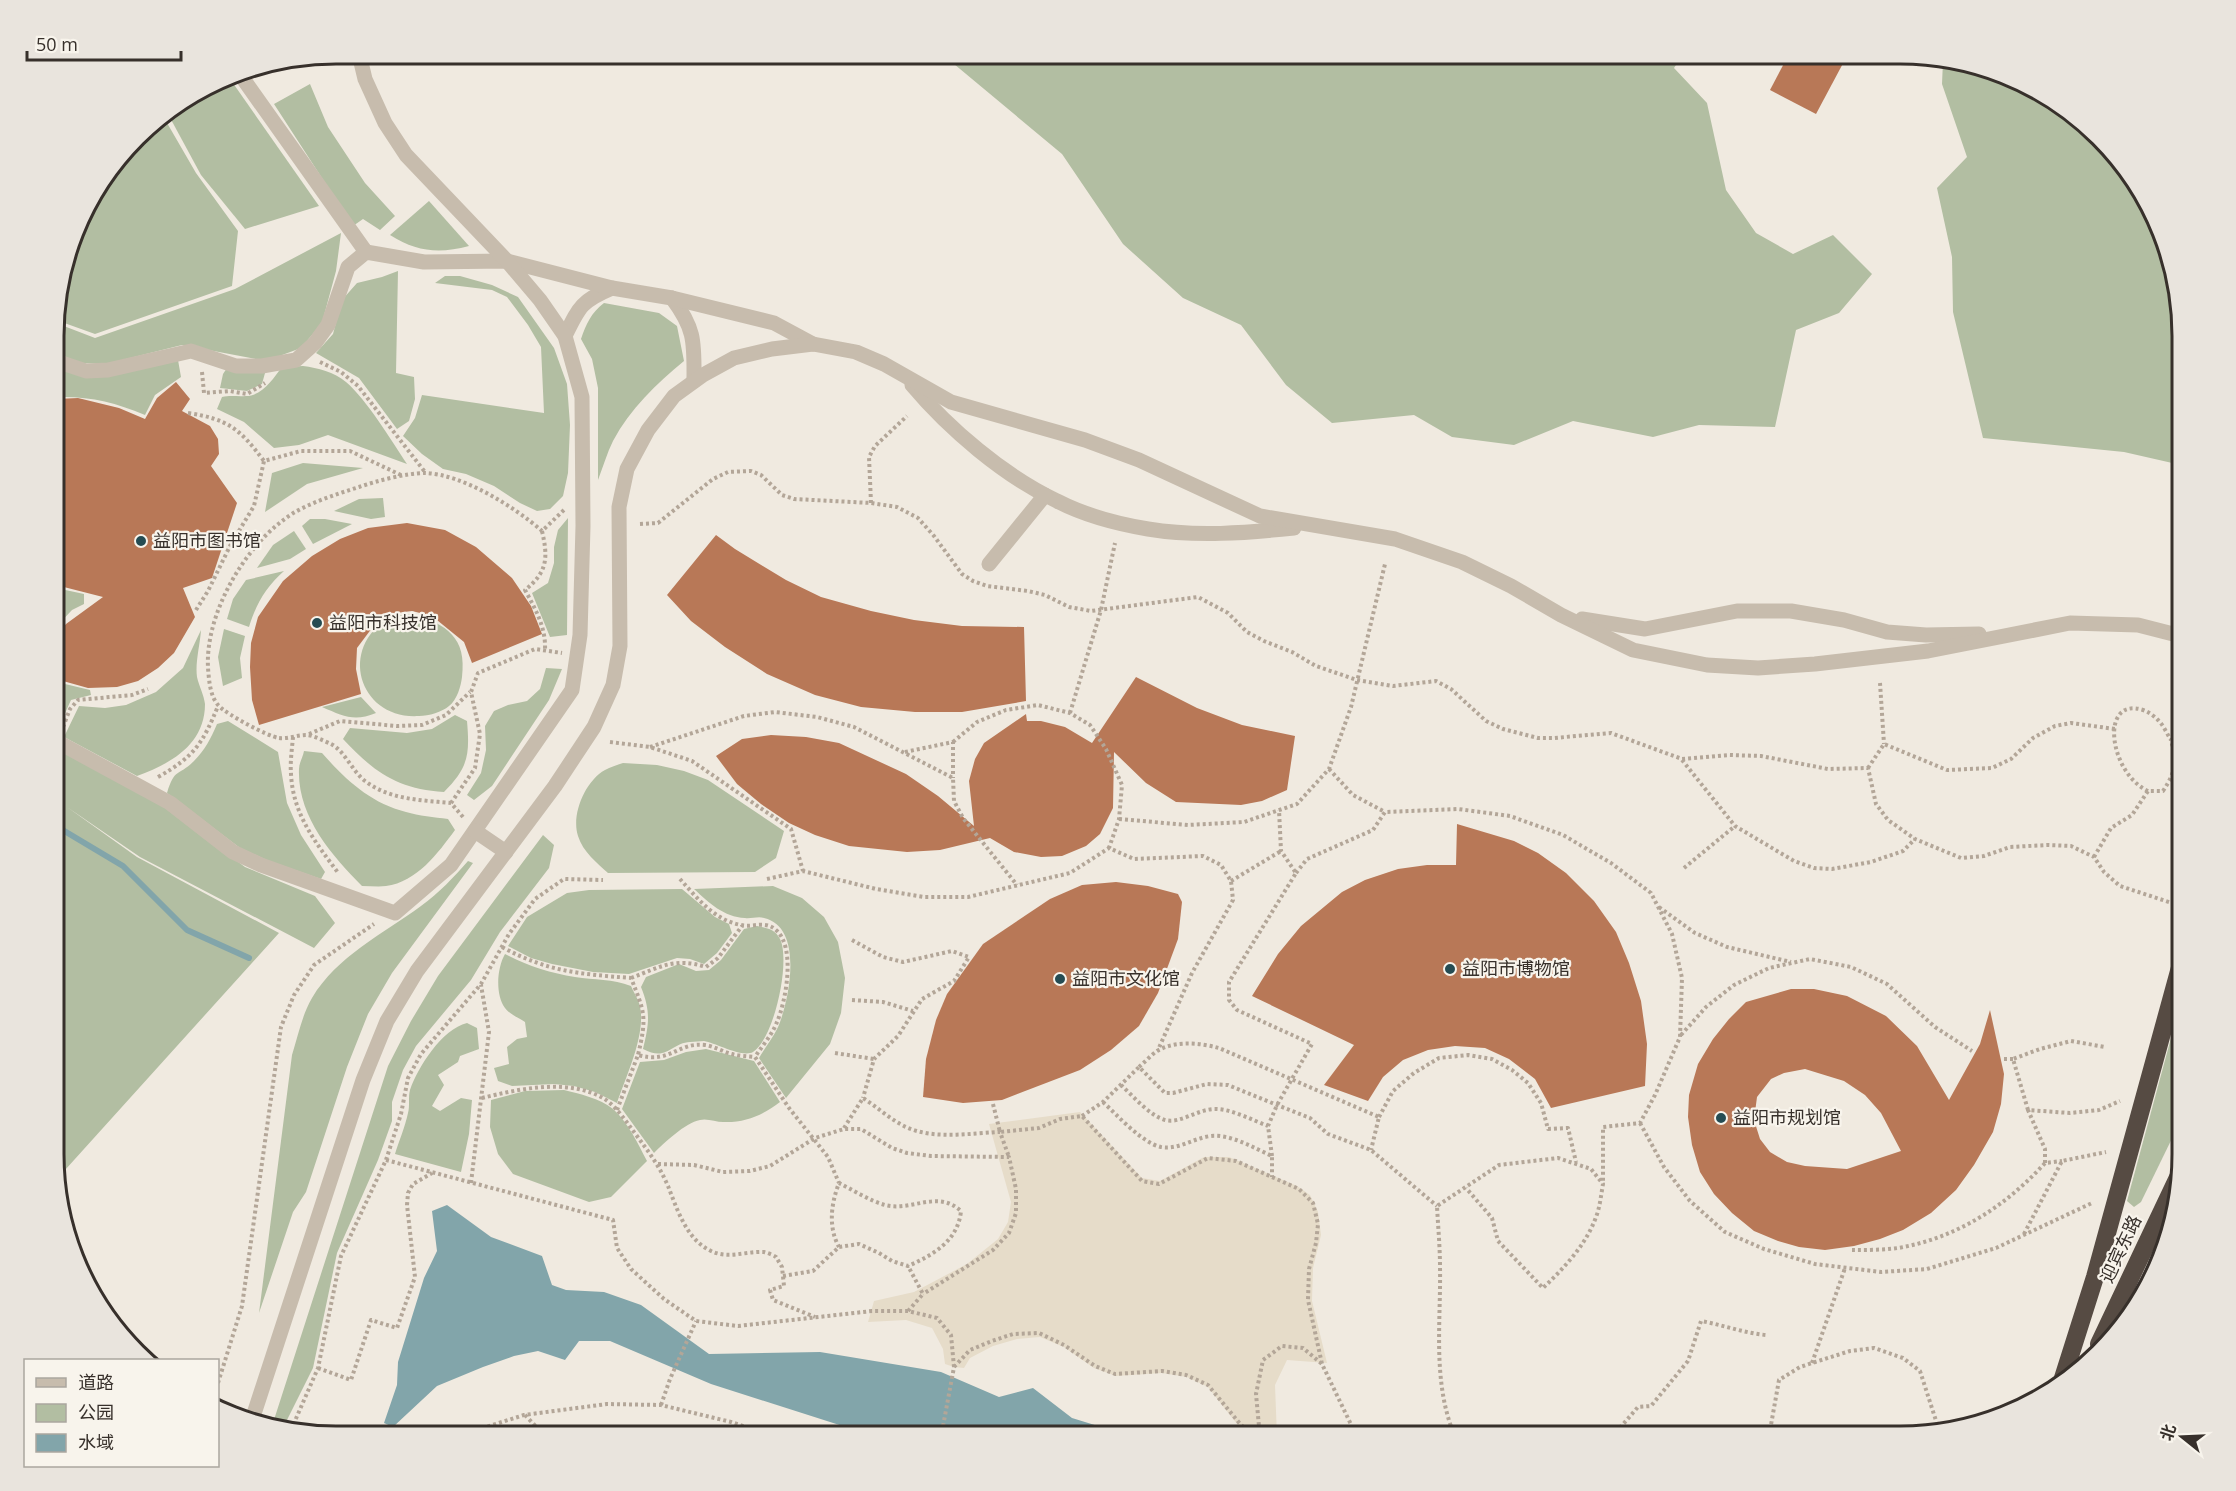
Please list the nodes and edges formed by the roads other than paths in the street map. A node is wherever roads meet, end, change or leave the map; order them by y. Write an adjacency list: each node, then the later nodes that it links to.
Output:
1 (361, 64): 4 (street)
2 (244, 81): 3 (street)
3 (366, 252): 4 (street); 9 (street)
4 (507, 261): 5 (street); 7 (street)
5 (612, 288): 6 (street); 7 (street)
6 (672, 298): 8 (street); 11 (street)
7 (565, 336): 19 (street)
8 (813, 344): 10 (street); 11 (street)
9 (64, 364)
10 (906, 378): 12 (street); 13 (street)
11 (694, 381): 20 (street)
12 (1045, 495): 13 (street); 14 (street)
13 (1313, 526): 15 (street)
14 (989, 564)
15 (1561, 615): 16 (street); 16 (street)
16 (2017, 634): 17 (street)
17 (2172, 634)
18 (64, 746): 19 (street)
19 (475, 831): 20 (street)
20 (506, 852): 25 (street)
21 (2172, 996): 24 (highway)
22 (2167, 1200): 23 (highway, 迎宾东路)
23 (2103, 1335)
24 (2066, 1369)
25 (254, 1414)

